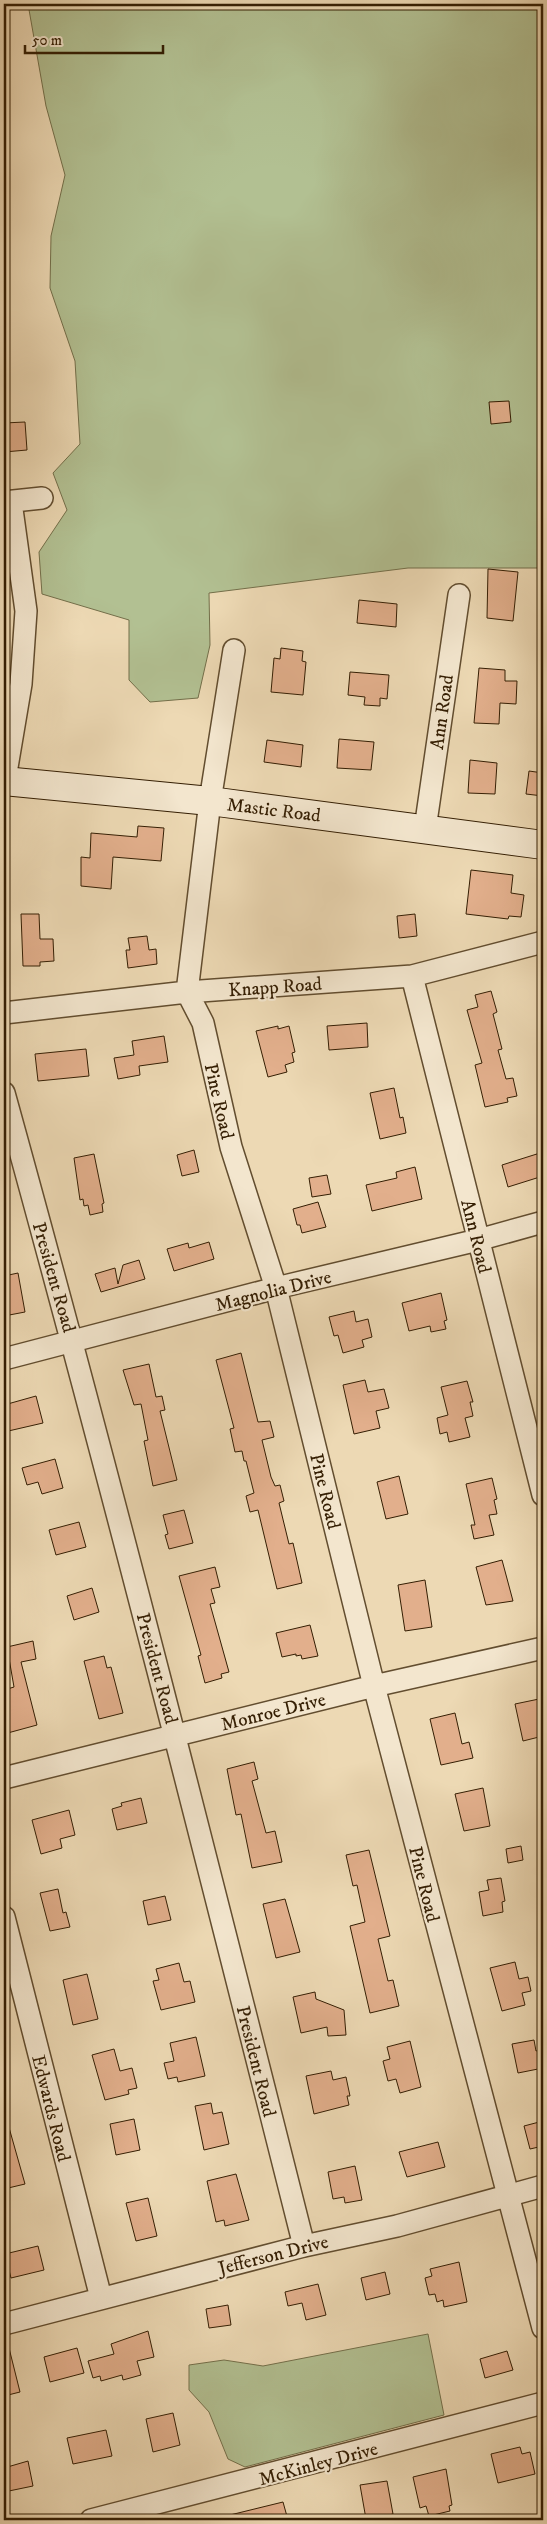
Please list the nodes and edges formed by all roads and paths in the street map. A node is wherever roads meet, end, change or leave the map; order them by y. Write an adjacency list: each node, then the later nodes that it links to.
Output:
1 (42, 498): 2 (street)
2 (7, 502): 5 (street)
3 (459, 595): 8 (street, Ann Road)
4 (234, 650): 7 (street)
5 (4, 781): 6 (street); 7 (main road, Mastic Road)
6 (4, 785)
7 (210, 801): 8 (main road, Mastic Road); 12 (street)
8 (425, 829): 9 (main road, Mastic Road)
9 (543, 845)
10 (543, 942): 11 (street, Knapp Road)
11 (412, 976): 12 (street, Knapp Road); 16 (street, Ann Road)
12 (188, 992): 13 (street, Knapp Road); 17 (street, Pine Road)
13 (4, 1012)
14 (4, 1093): 18 (street, President Road)
15 (543, 1222): 16 (street, Magnolia Drive)
16 (478, 1240): 17 (street, Magnolia Drive); 20 (street, Ann Road)
17 (276, 1288): 18 (street, Magnolia Drive); 22 (street, Pine Road)
18 (73, 1341): 19 (street, Magnolia Drive); 23 (street, President Road)
19 (4, 1359)
20 (543, 1495)
21 (543, 1648): 22 (street, Monroe Drive)
22 (374, 1686): 23 (street, Monroe Drive); 27 (street, Pine Road)
23 (176, 1736): 24 (street, Monroe Drive); 28 (street, President Road)
24 (4, 1778)
25 (4, 1917): 29 (street, Edwards Road)
26 (543, 2186): 27 (street, Jefferson Drive)
27 (507, 2195): 28 (street, Jefferson Drive); 31 (street, Pine Road)
28 (304, 2246): 29 (street, Jefferson Drive)
29 (101, 2298): 30 (street, Jefferson Drive)
30 (4, 2324)
31 (543, 2328)
32 (543, 2403): 33 (street, McKinley Drive)
33 (91, 2520)

